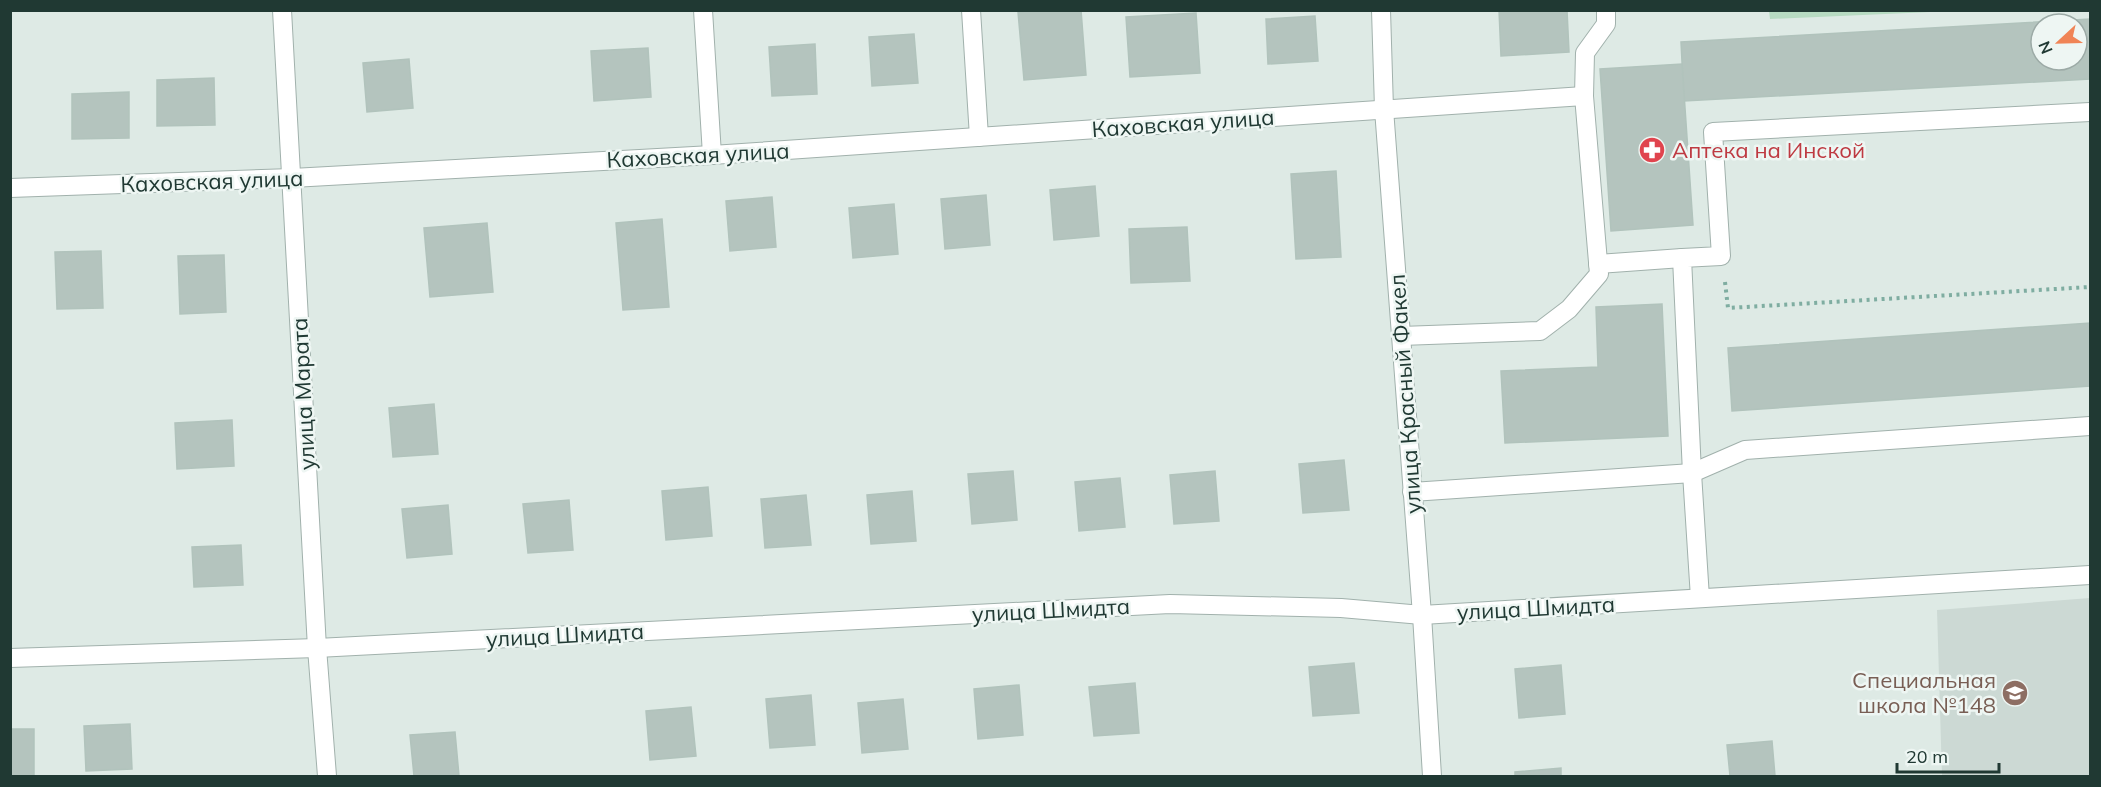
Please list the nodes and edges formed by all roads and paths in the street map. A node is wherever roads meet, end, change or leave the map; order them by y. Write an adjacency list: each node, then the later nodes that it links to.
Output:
1 (282, 10): 11 (street, улица Марата)
2 (704, 10): 10 (street)
3 (971, 10): 9 (street)
4 (1381, 10): 7 (street, улица Красный Факел)
5 (1606, 10): 6 (street)
6 (1584, 96): 7 (street, Каховская улица); 15 (street)
7 (1384, 109): 9 (street, Каховская улица); 17 (street, улица Красный Факел)
8 (2091, 112): 13 (street)
9 (979, 137): 10 (street, Каховская улица)
10 (711, 155): 11 (street, Каховская улица)
11 (292, 178): 12 (street, Каховская улица); 24 (street, улица Марата)
12 (10, 188)
13 (1721, 256): 14 (street); 16 (path)
14 (1682, 258): 15 (street); 19 (street)
15 (1598, 264): 17 (street)
16 (2091, 286)
17 (1401, 336): 20 (street, улица Красный Факел)
18 (2091, 426): 19 (street)
19 (1692, 473): 20 (street); 22 (street)
20 (1412, 492): 23 (street, улица Красный Факел)
21 (2091, 575): 22 (street, улица Шмидта)
22 (1700, 598): 23 (street, улица Шмидта)
23 (1422, 615): 24 (street, улица Шмидта); 27 (street, улица Красный Факел)
24 (317, 648): 25 (street, улица Шмидта); 26 (street, улица Марата)
25 (10, 658)
26 (327, 777)
27 (1432, 777)

